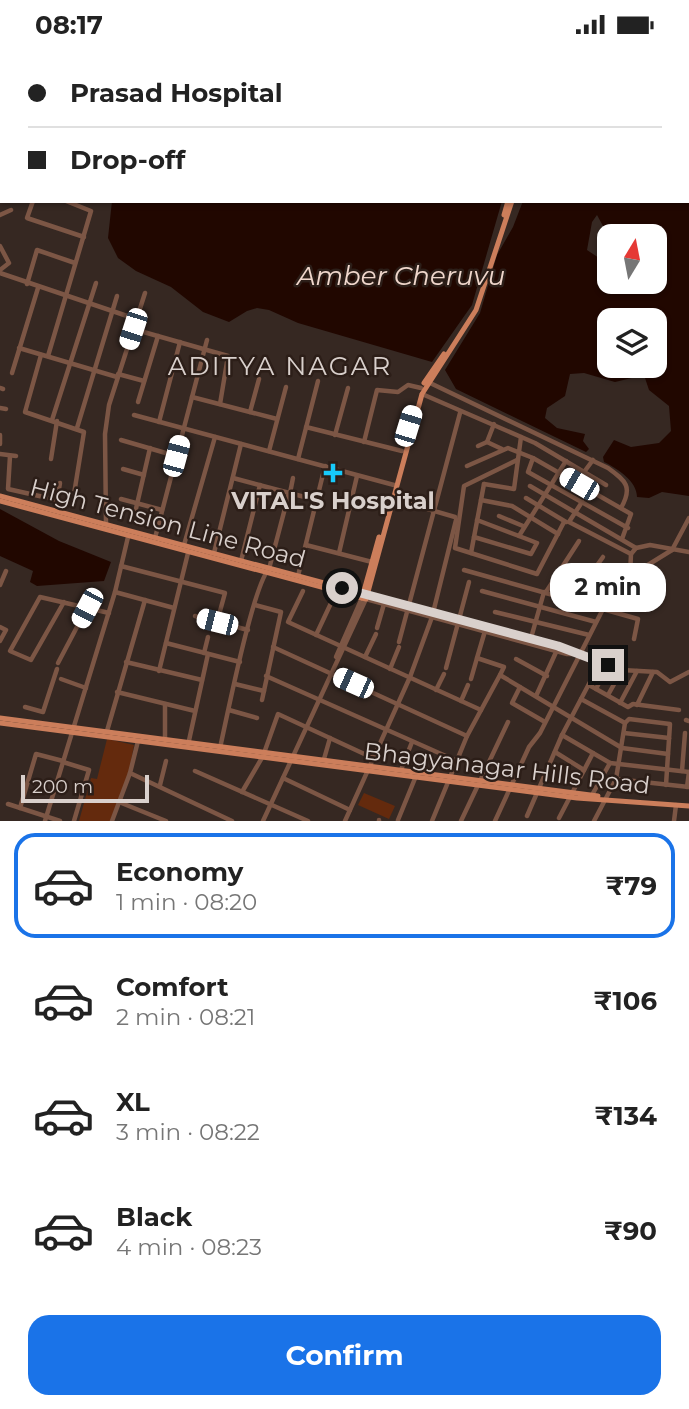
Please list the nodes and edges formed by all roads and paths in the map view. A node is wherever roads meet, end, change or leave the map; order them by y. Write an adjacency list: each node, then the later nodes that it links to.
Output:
1 (32, 203): 7 (street)
2 (71, 203): 7 (street)
3 (509, 203): 38 (main road)
4 (510, 203): 35 (main road)
5 (11, 210): 6 (street)
6 (0, 215)
7 (84, 237): 9 (street)
8 (0, 246): 10 (street)
9 (75, 263): 12 (street); 15 (street)
10 (0, 272): 12 (street)
11 (96, 283): 17 (street)
12 (27, 284): 13 (street)
13 (38, 288): 15 (street); 24 (street)
14 (145, 293): 19 (street)
15 (65, 295): 17 (street); 27 (street)
16 (117, 296): 18 (street)
17 (89, 304): 18 (street); 28 (street)
18 (112, 311): 19 (street); 29 (street)
19 (136, 319): 20 (street)
20 (133, 329): 21 (street); 31 (street)
21 (158, 335): 23 (street); 33 (street)
22 (207, 340): 25 (street)
23 (180, 342): 25 (street); 47 (street)
24 (19, 348): 26 (street); 30 (street)
25 (205, 349): 39 (street); 41 (street)
26 (41, 355): 27 (street); 46 (street)
27 (48, 356): 28 (street)
28 (71, 363): 29 (street); 46 (street)
29 (94, 370): 31 (street); 51 (street)
30 (12, 373)
31 (118, 376): 33 (street); 120 (street)
32 (259, 379): 42 (street)
33 (145, 381): 40 (street)
34 (318, 381): 50 (street)
35 (428, 382): 38 (main road); 75 (street)
36 (286, 387): 45 (street)
37 (348, 389): 54 (street)
38 (421, 391): 48 (street); 49 (main road); 59 (street)
39 (191, 397): 41 (street); 52 (street)
40 (138, 402)
41 (220, 404): 42 (street)
42 (250, 412): 45 (street)
43 (460, 413): 112 (street)
44 (134, 415): 47 (street)
45 (277, 419): 66 (street)
46 (55, 421): 51 (street); 72 (street)
47 (159, 422): 52 (street)
48 (494, 424): 56 (street); 60 (street)
49 (410, 426): 67 (main road); 102 (main road)
50 (306, 427): 54 (street); 73 (street)
51 (77, 428): 96 (street)
52 (184, 428): 55 (street); 70 (street)
53 (0, 435): 61 (street)
54 (335, 435): 59 (street)
55 (215, 437): 62 (street); 130 (street)
56 (521, 437): 68 (street); 76 (street)
57 (121, 440): 64 (street)
58 (478, 440): 60 (street)
59 (364, 442): 67 (street)
60 (487, 442): 63 (street); 65 (street)
61 (0, 444)
62 (241, 444): 66 (street); 85 (street)
63 (478, 446)
64 (150, 448): 70 (street); 82 (street)
65 (503, 450): 68 (street); 78 (street)
66 (269, 451): 73 (street)
67 (402, 451): 91 (main road)
68 (519, 452): 71 (street); 74 (street)
69 (0, 454): 94 (street)
70 (176, 456): 111 (street)
71 (533, 458): 81 (street); 88 (street)
72 (51, 459)
73 (298, 459): 77 (street)
74 (517, 460): 84 (street); 89 (street)
75 (593, 460): 80 (street); 110 (street)
76 (566, 461): 80 (street); 81 (street)
77 (325, 466): 83 (street); 103 (street)
78 (467, 467)
79 (123, 469): 82 (street)
80 (584, 472): 92 (street)
81 (558, 473): 88 (street); 110 (street)
82 (144, 475): 107 (street)
83 (356, 476): 91 (street); 137 (street)
84 (486, 476): 89 (street); 138 (street)
85 (233, 478): 90 (street); 136 (street)
86 (293, 478): 95 (street)
87 (60, 483): 98 (street)
88 (552, 483): 97 (street); 105 (street)
89 (484, 484): 104 (street)
90 (260, 485): 95 (street); 141 (street)
91 (394, 485): 142 (main road)
92 (606, 485)
93 (530, 486): 97 (street)
94 (26, 493): 98 (street); 106 (street)
95 (289, 493): 103 (street); 146 (street)
96 (74, 494)
97 (545, 494): 109 (street); 113 (street)
98 (34, 495): 108 (street)
99 (0, 498): 106 (main road, High Tension Line Road); 125 (main road, High Tension Line Road)
100 (526, 498): 109 (street)
101 (121, 499): 107 (street)
102 (393, 499): 112 (street); 156 (main road)
103 (316, 500): 131 (street)
104 (481, 500): 116 (street); 118 (street)
105 (582, 502): 113 (street); 122 (street)
106 (24, 503): 108 (main road, High Tension Line Road)
107 (137, 503): 111 (street); 114 (street)
108 (32, 505): 120 (main road, High Tension Line Road)
109 (537, 505): 116 (street); 119 (street)
110 (621, 508): 122 (street)
111 (162, 510): 127 (street)
112 (433, 510): 166 (street); 170 (street)
113 (575, 512): 119 (street); 128 (street)
114 (135, 513)
115 (499, 516): 121 (street)
116 (530, 516): 121 (street); 123 (street)
117 (689, 518): 133 (street)
118 (477, 520): 124 (street); 126 (street)
119 (566, 522): 123 (street); 139 (street)
120 (106, 524): 127 (main road, High Tension Line Road)
121 (524, 527): 124 (street)
122 (628, 528): 128 (street)
123 (558, 534): 138 (street)
124 (519, 536): 126 (street)
125 (128, 537): 135 (main road, High Tension Line Road); 143 (street)
126 (474, 537): 138 (street)
127 (155, 538): 130 (main road, High Tension Line Road)
128 (622, 539): 132 (street)
129 (579, 541): 155 (street)
130 (184, 545): 136 (main road, High Tension Line Road)
131 (306, 545): 137 (street); 148 (street)
132 (636, 548): 133 (street); 139 (street)
133 (672, 550): 134 (street); 147 (street)
134 (689, 552)
135 (188, 553): 146 (main road, High Tension Line Road); 149 (street)
136 (214, 553): 141 (main road, High Tension Line Road)
137 (339, 553): 142 (street)
138 (471, 553)
139 (631, 554): 147 (street)
140 (603, 557): 157 (street)
141 (241, 561): 146 (main road, High Tension Line Road)
142 (372, 562): 156 (main road)
143 (121, 566): 149 (street); 154 (street)
144 (464, 570): 155 (street)
145 (6, 571): 151 (street)
146 (267, 571): 148 (main road, High Tension Line Road); 156 (main road, High Tension Line Road); 162 (street)
147 (632, 575): 167 (street)
148 (298, 576): 156 (main road, High Tension Line Road)
149 (181, 582): 165 (street); 172 (street)
150 (469, 582): 174 (street)
151 (0, 585)
152 (303, 591): 179 (street)
153 (482, 591): 163 (street)
154 (116, 592): 158 (street); 169 (street)
155 (545, 592): 157 (street); 163 (street)
156 (365, 596): 161 (street); 166 (street); 186 (street)
157 (573, 599): 167 (street)
158 (145, 600): 165 (street); 194 (street)
159 (332, 601): 179 (street)
160 (64, 603): 160 (street); 164 (street)
161 (384, 604): 166 (street); 191 (street)
162 (255, 605): 178 (street); 187 (street)
163 (539, 607): 173 (street); 175 (street)
164 (87, 608): 169 (street); 234 (street)
165 (174, 608): 185 (street)
166 (406, 608): 170 (street); 198 (street)
167 (603, 609): 173 (street); 182 (street)
168 (495, 612): 175 (street)
169 (109, 613): 214 (street)
170 (433, 615): 174 (street); 208 (street)
171 (195, 616): 172 (street)
172 (217, 622): 178 (street)
173 (596, 622): 180 (street)
174 (459, 623): 177 (street); 216 (street)
175 (536, 623): 180 (street); 184 (street)
176 (0, 627): 183 (street)
177 (486, 629): 184 (street); 192 (street)
178 (248, 630): 195 (street)
179 (316, 635): 186 (street)
180 (589, 635): 190 (street)
181 (208, 637): 189 (street)
182 (634, 639)
183 (0, 641)
184 (530, 641): 188 (street)
185 (166, 643): 189 (street); 200 (street)
186 (341, 646): 191 (street); 203 (street)
187 (274, 647): 203 (street); 206 (street)
188 (557, 648): 190 (street); 207 (street)
189 (206, 653): 195 (street); 210 (street)
190 (579, 654): 196 (street); 229 (street)
191 (365, 657): 198 (street)
192 (477, 658): 205 (street); 224 (street)
193 (516, 659): 207 (street)
194 (126, 662): 200 (street); 218 (street)
195 (240, 662): 211 (street)
196 (600, 663): 197 (street); 212 (street)
197 (608, 665): 199 (street); 215 (street)
198 (390, 669): 208 (street)
199 (622, 670): 201 (street); 219 (street)
200 (159, 671): 210 (street)
201 (637, 671): 202 (street); 226 (street)
202 (653, 672): 204 (street); 228 (street)
203 (330, 673): 221 (street); 225 (street)
204 (685, 674)
205 (500, 675): 213 (street); 232 (street)
206 (266, 676): 217 (street); 221 (street)
207 (547, 676): 220 (street)
208 (410, 677): 216 (street); 225 (street)
209 (61, 680): 214 (street)
210 (202, 680): 235 (street)
211 (235, 684): 217 (street); 231 (street)
212 (589, 685): 215 (street); 222 (street)
213 (520, 687): 220 (street); 241 (street)
214 (86, 688): 246 (street)
215 (596, 689): 219 (street)
216 (436, 690): 224 (street)
217 (264, 691): 223 (street)
218 (117, 692): 227 (street); 248 (street)
219 (608, 695): 226 (street)
220 (536, 696): 229 (street)
221 (318, 699): 245 (street); 247 (street)
222 (581, 699): 236 (street); 244 (street)
223 (262, 700)
224 (461, 701): 232 (street)
225 (398, 703): 247 (street); 252 (street)
226 (620, 703): 228 (street)
227 (166, 704): 235 (street); 254 (street)
228 (637, 705): 233 (street)
229 (554, 706): 236 (street); 241 (street)
230 (25, 707): 234 (street)
231 (229, 710): 238 (street); 260 (street)
232 (481, 710): 252 (street)
233 (679, 710)
234 (37, 711): 239 (street)
235 (195, 711): 259 (street)
236 (573, 717): 251 (street); 261 (street)
237 (0, 718): 243 (main road, Bhagyanagar Hills Road)
238 (257, 718)
239 (36, 722): 243 (main road, Bhagyanagar Hills Road); 246 (main road, Bhagyanagar Hills Road)
240 (508, 722): 285 (street)
241 (545, 722): 288 (street)
242 (0, 723): 243 (main road, Bhagyanagar Hills Road)
243 (23, 723): 246 (main road, Bhagyanagar Hills Road)
244 (625, 723): 249 (street); 256 (street)
245 (306, 726): 255 (street); 264 (street); 266 (street)
246 (73, 729): 248 (main road, Bhagyanagar Hills Road); 253 (main road, Bhagyanagar Hills Road); 271 (street)
247 (386, 730): 258 (street); 267 (street)
248 (107, 731): 253 (main road, Bhagyanagar Hills Road)
249 (624, 733): 256 (street); 261 (street)
250 (685, 733): 279 (street)
251 (562, 735): 262 (street); 263 (street)
252 (467, 736): 270 (street)
253 (139, 738): 257 (main road, Bhagyanagar Hills Road); 280 (street)
254 (164, 738): 257 (main road, Bhagyanagar Hills Road); 259 (main road, Bhagyanagar Hills Road)
255 (330, 738): 267 (street); 268 (street)
256 (669, 738): 265 (street)
257 (148, 739): 259 (main road, Bhagyanagar Hills Road)
258 (412, 742): 270 (street); 278 (street)
259 (188, 744): 260 (main road, Bhagyanagar Hills Road)
260 (220, 748): 264 (main road, Bhagyanagar Hills Road)
261 (622, 748): 265 (street); 273 (street)
262 (555, 752): 276 (street); 290 (street)
263 (593, 753): 272 (street); 276 (street)
264 (264, 754): 266 (main road, Bhagyanagar Hills Road); 291 (street)
265 (668, 754): 275 (street)
266 (292, 757): 268 (main road, Bhagyanagar Hills Road); 274 (main road, Bhagyanagar Hills Road); 282 (street)
267 (373, 758): 274 (street)
268 (324, 759): 274 (main road, Bhagyanagar Hills Road)
269 (166, 761): 286 (street)
270 (457, 761): 283 (street)
271 (63, 762): 300 (street); 304 (street); 307 (street)
272 (610, 763): 273 (street); 293 (street)
273 (619, 765): 275 (street); 284 (street)
274 (368, 768): 278 (main road, Bhagyanagar Hills Road); 301 (street)
275 (667, 769): 279 (street); 287 (street)
276 (584, 770): 292 (street)
277 (195, 771): 291 (street)
278 (401, 772): 281 (main road, Bhagyanagar Hills Road)
279 (687, 772): 289 (street)
280 (130, 773): 286 (street); 295 (street)
281 (417, 774): 283 (main road, Bhagyanagar Hills Road); 305 (street)
282 (283, 778): 297 (street); 301 (street)
283 (450, 778): 285 (main road, Bhagyanagar Hills Road); 314 (street)
284 (616, 779): 287 (street); 294 (street)
285 (480, 782): 288 (main road, Bhagyanagar Hills Road); 315 (street)
286 (160, 785): 310 (street)
287 (666, 785): 289 (street)
288 (511, 786): 290 (main road, Bhagyanagar Hills Road); 316 (street)
289 (688, 787)
290 (540, 790): 292 (main road, Bhagyanagar Hills Road); 302 (street)
291 (242, 792): 297 (street)
292 (570, 794): 293 (main road, Bhagyanagar Hills Road); 294 (main road, Bhagyanagar Hills Road); 303 (street)
293 (592, 795): 294 (main road, Bhagyanagar Hills Road)
294 (606, 799): 298 (main road, Bhagyanagar Hills Road); 317 (street)
295 (119, 802): 308 (street); 309 (street)
296 (8, 804): 300 (street)
297 (270, 804): 311 (street); 312 (street)
298 (674, 804): 299 (main road, Bhagyanagar Hills Road); 318 (street)
299 (689, 806)
300 (20, 808): 304 (street)
301 (350, 810): 313 (street)
302 (527, 817)
303 (559, 818)
304 (46, 819): 306 (street)
305 (398, 820)
306 (60, 821)
307 (74, 821)
308 (112, 821)
309 (166, 821)
310 (232, 821)
311 (263, 821)
312 (308, 821)
313 (345, 821)
314 (432, 821)
315 (461, 821)
316 (495, 821)
317 (594, 821)
318 (674, 821)

